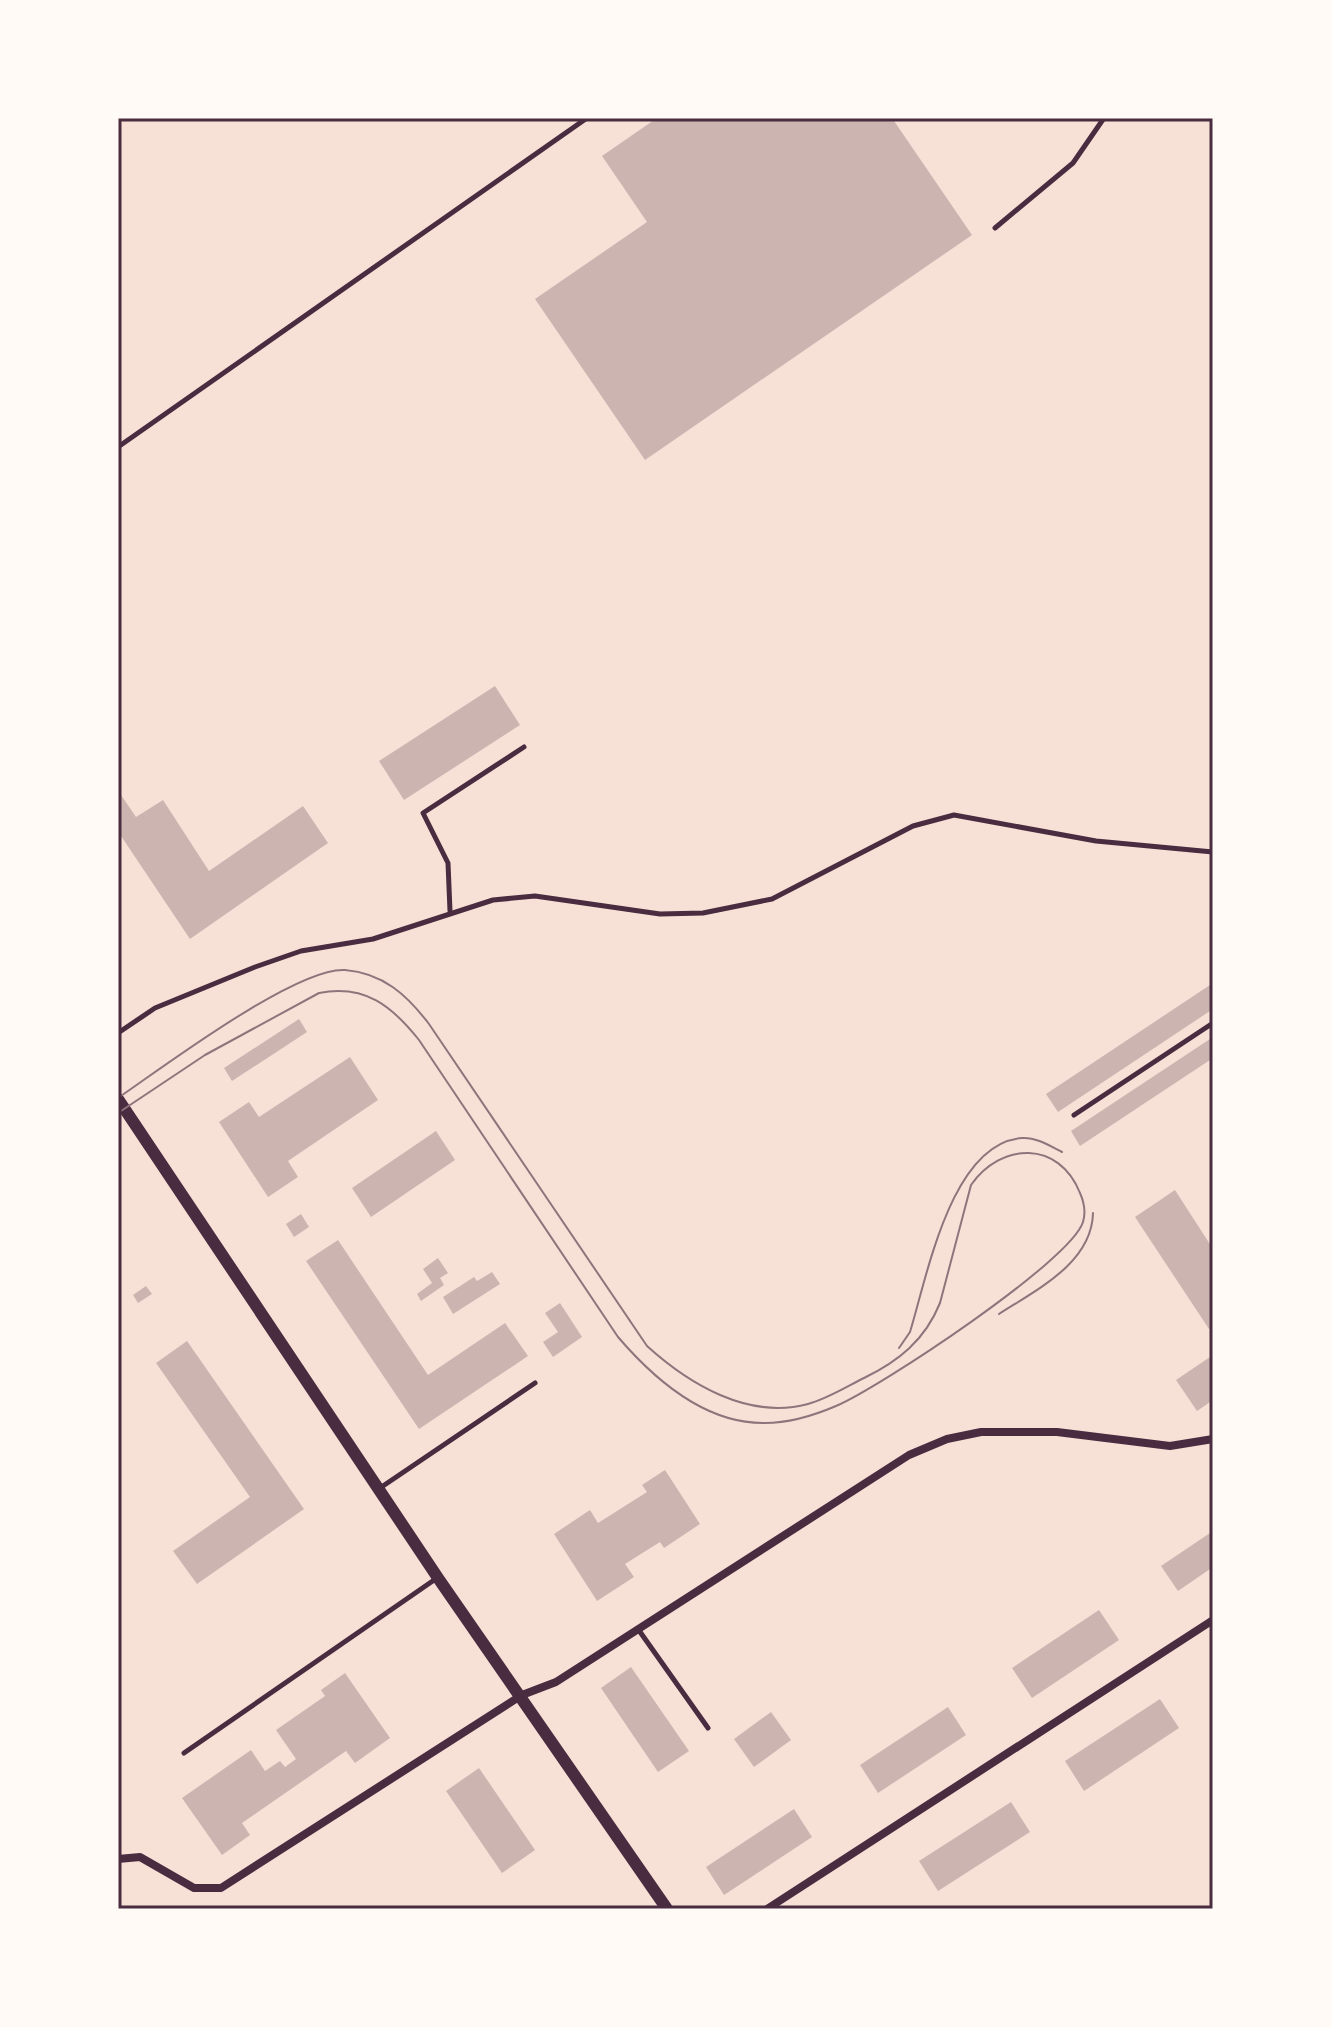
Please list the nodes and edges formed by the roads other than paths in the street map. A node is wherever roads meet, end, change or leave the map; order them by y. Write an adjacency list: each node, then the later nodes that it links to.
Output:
1 (587, 118): 4 (lane)
2 (1104, 118): 3 (lane)
3 (995, 228)
4 (118, 447)
5 (524, 747): 7 (lane)
6 (1213, 852): 7 (lane)
7 (450, 911): 9 (lane)
8 (1213, 1023): 11 (lane)
9 (118, 1033)
10 (118, 1099): 14 (street)
11 (1074, 1115)
12 (535, 1383): 14 (lane)
13 (1213, 1439): 17 (street)
14 (379, 1489): 15 (street)
15 (438, 1578): 18 (street); 20 (lane)
16 (1213, 1620): 23 (street)
17 (638, 1628): 18 (street); 19 (lane)
18 (522, 1695): 21 (street); 22 (street)
19 (708, 1728)
20 (184, 1753)
21 (118, 1859)
22 (667, 1909)
23 (767, 1909)

